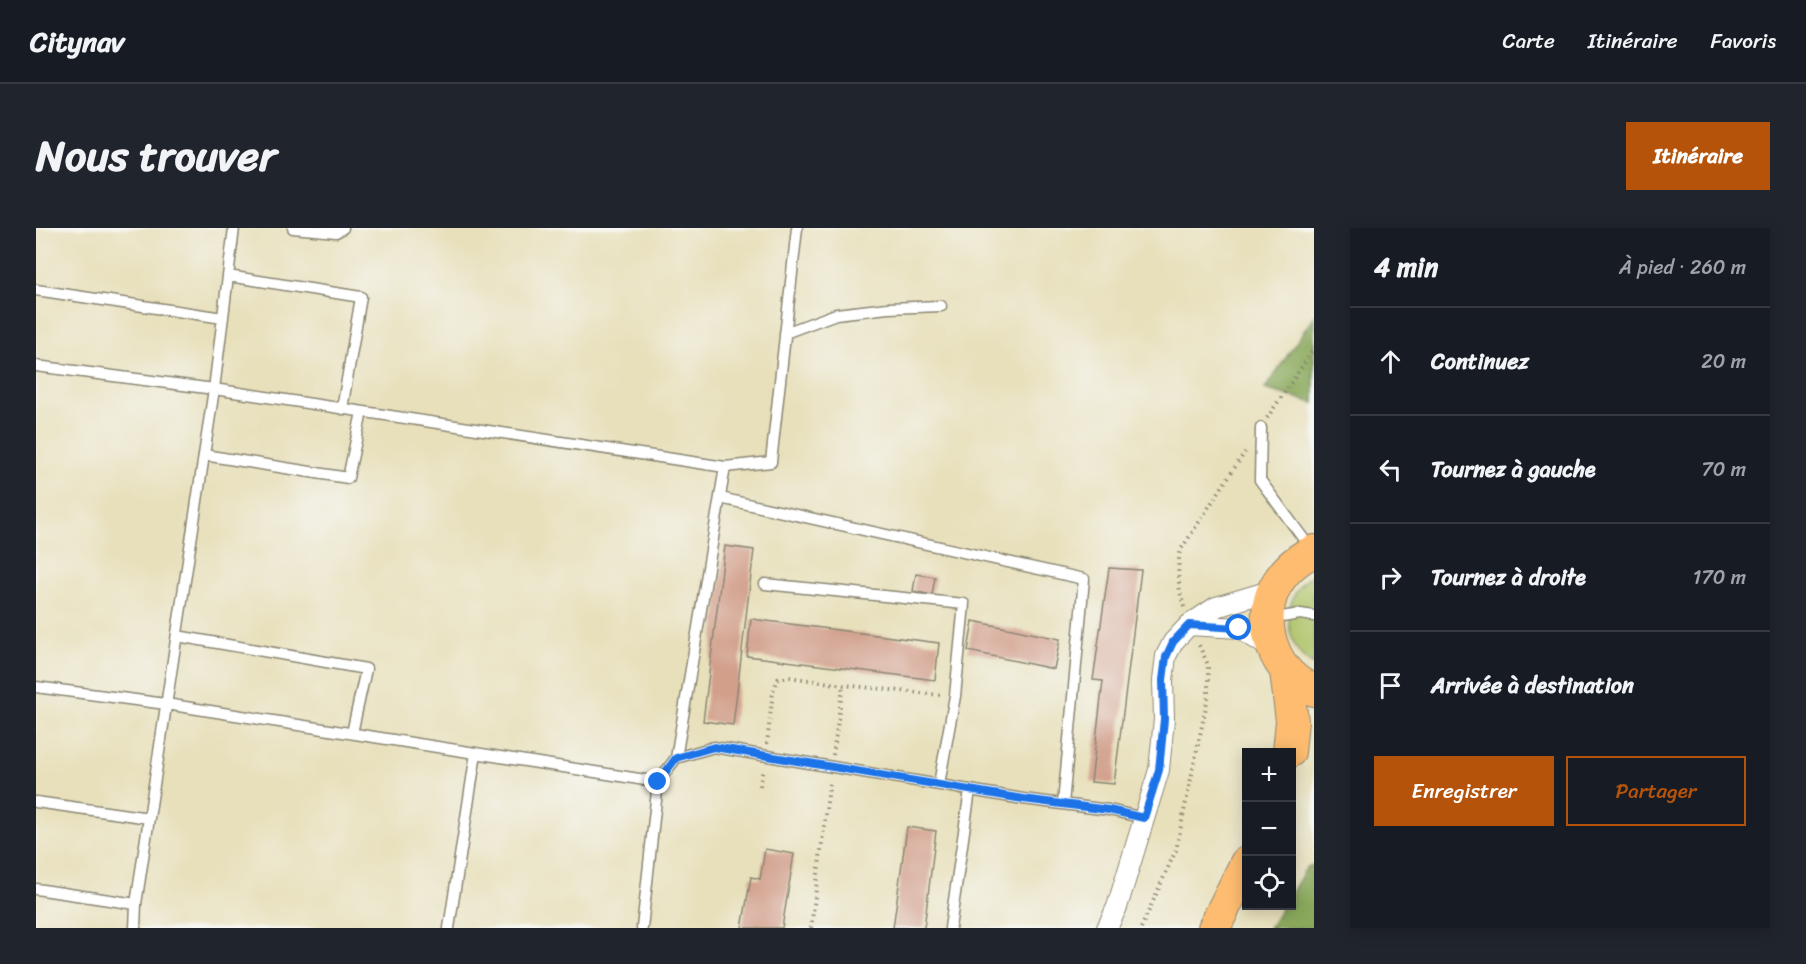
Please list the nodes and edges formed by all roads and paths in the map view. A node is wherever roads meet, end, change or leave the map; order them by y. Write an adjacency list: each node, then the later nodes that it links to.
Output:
1 (234, 228): 5 (lane)
2 (293, 228): 3 (lane)
3 (343, 228)
4 (797, 228): 9 (lane)
5 (228, 276): 8 (lane); 12 (lane)
6 (36, 290): 8 (lane)
7 (941, 306): 9 (lane)
8 (223, 318): 11 (lane)
9 (785, 333): 16 (lane)
10 (36, 366): 11 (lane)
11 (214, 389): 12 (lane); 15 (lane)
12 (342, 409): 13 (lane)
13 (362, 412): 15 (lane); 16 (lane)
14 (1261, 428): 18 (lane)
15 (204, 455): 23 (lane)
16 (725, 467): 17 (lane)
17 (720, 498): 34 (lane); 42 (lane)
18 (1314, 551): 22 (main road)
19 (765, 584): 27 (lane)
20 (1314, 616): 22 (lane)
21 (1189, 625): 22 (street); 22 (street); 44 (street)
22 (1275, 633): 26 (main road); 31 (main road)
23 (177, 636): 28 (lane); 29 (lane)
24 (843, 685): 27 (path); 33 (path); 35 (path)
25 (36, 687): 28 (lane)
26 (1314, 690)
27 (955, 696): 38 (lane)
28 (166, 704): 29 (lane); 43 (lane)
29 (352, 733): 32 (lane)
30 (1314, 741): 36 (main road)
31 (1289, 748)
32 (476, 753): 37 (lane); 49 (lane)
33 (766, 756): 34 (lane); 35 (lane); 39 (path)
34 (676, 758): 37 (lane)
35 (831, 767): 38 (lane); 51 (path)
36 (1296, 767)
37 (658, 782): 50 (lane)
38 (939, 784): 40 (lane)
39 (760, 786)
40 (970, 790): 42 (lane); 52 (lane)
41 (36, 802): 43 (lane)
42 (1063, 804): 44 (lane)
43 (149, 818): 47 (lane)
44 (1144, 818): 53 (street)
45 (1242, 871): 54 (main road)
46 (36, 890): 47 (lane)
47 (136, 904): 48 (lane)
48 (135, 928)
49 (449, 928)
50 (642, 928)
51 (810, 928)
52 (950, 928)
53 (1107, 928)
54 (1214, 928)

